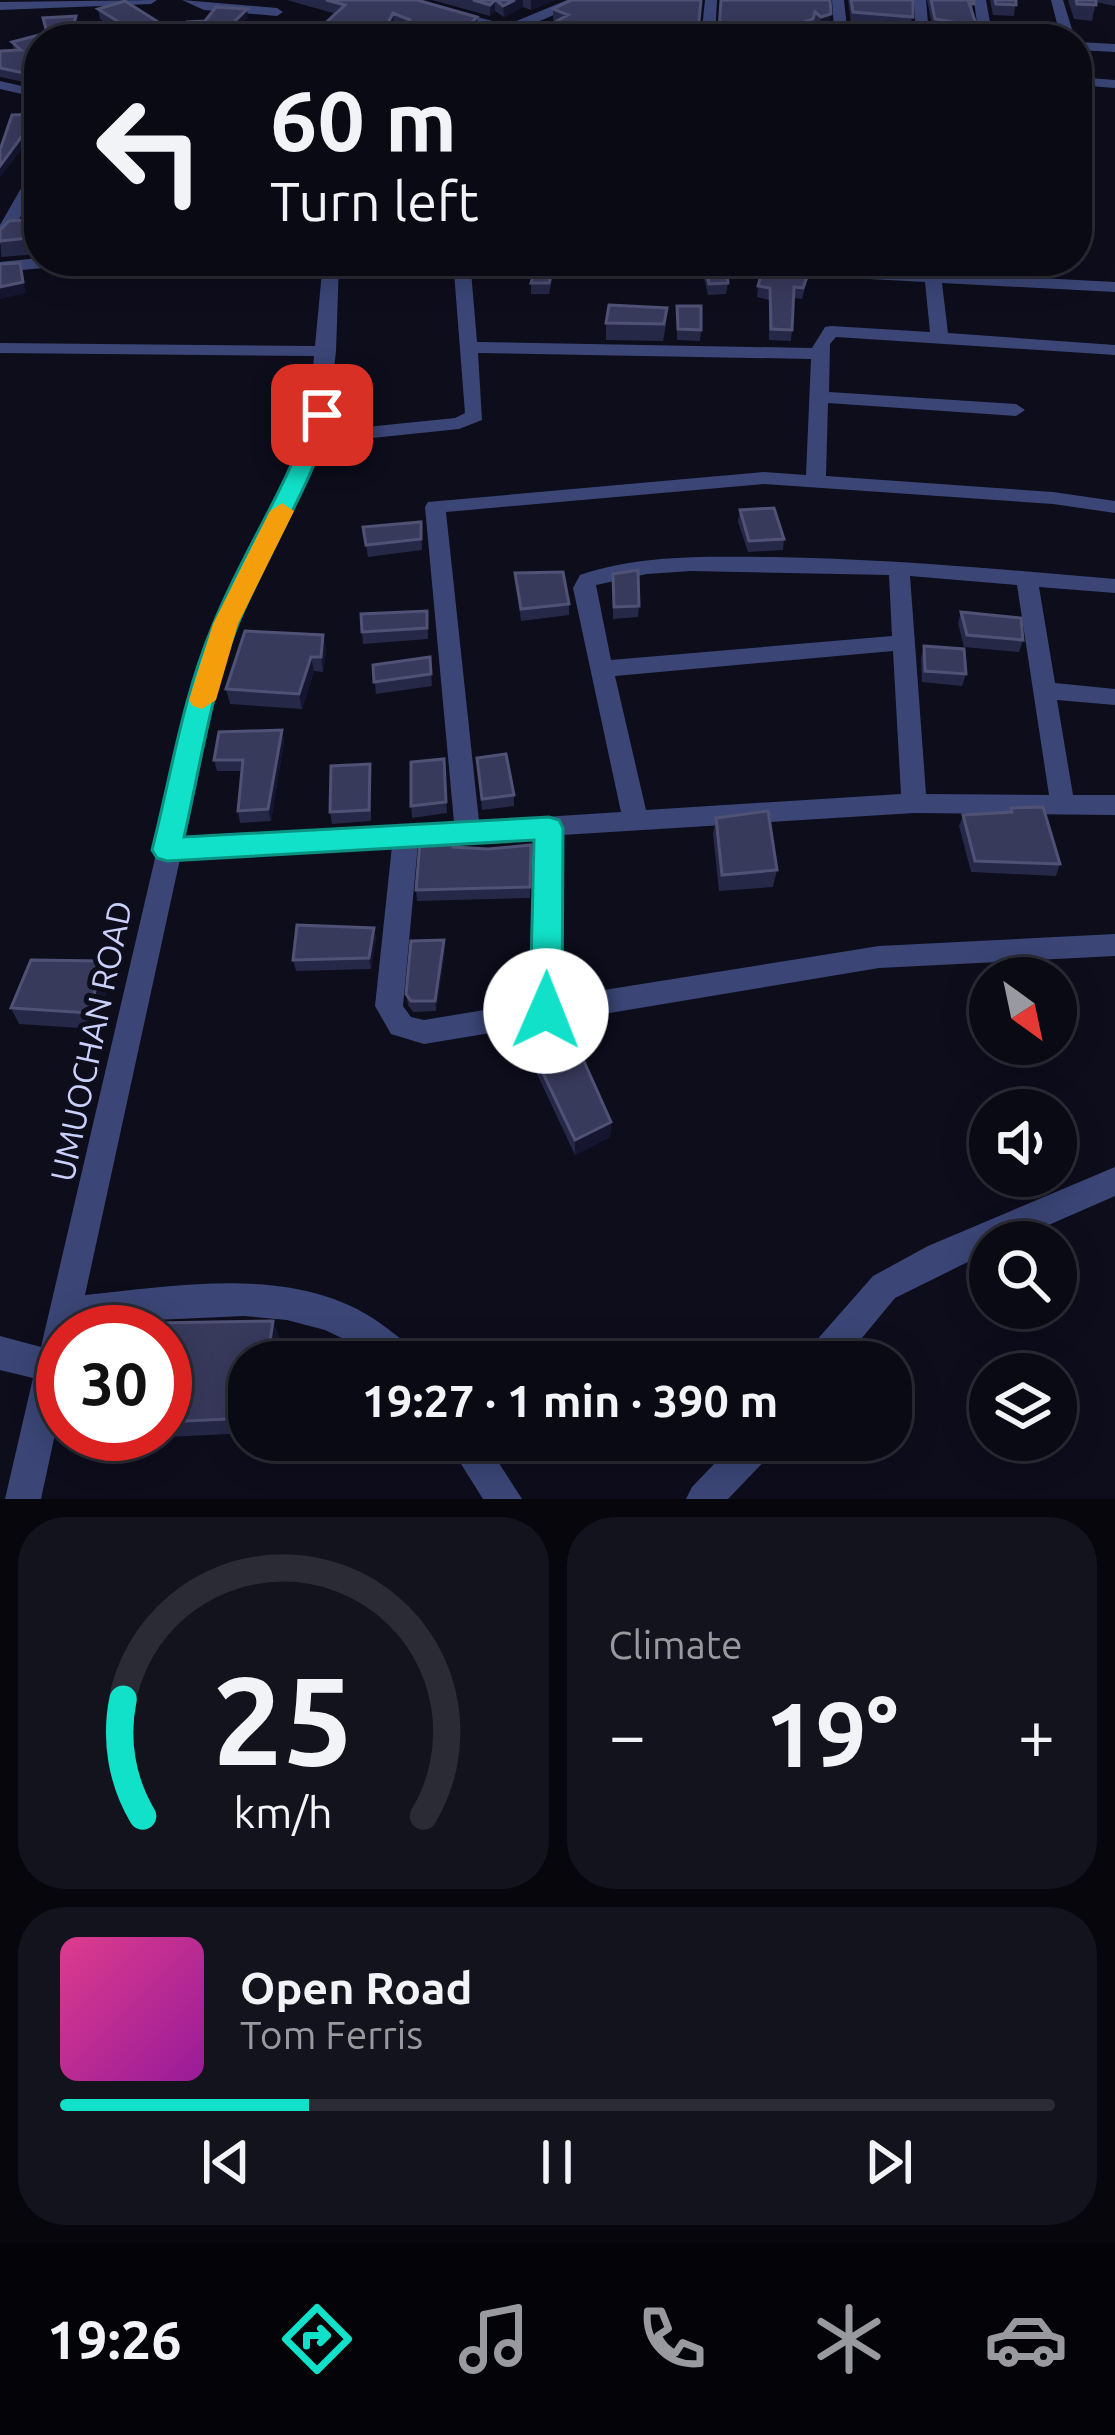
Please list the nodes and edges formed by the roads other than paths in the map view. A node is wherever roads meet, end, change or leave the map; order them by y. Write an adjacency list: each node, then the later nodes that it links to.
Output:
1 (151, 0): 5 (street)
2 (188, 0): 6 (street)
3 (401, 0): 7 (street)
4 (580, 0): 8 (street)
5 (0, 6)
6 (278, 12)
7 (472, 24)
8 (525, 24)
9 (24, 197): 10 (street)
10 (0, 239)
11 (327, 276): 20 (street, UMUOCHAN ROAD)
12 (463, 276): 17 (street)
13 (933, 276): 16 (street)
14 (950, 276): 15 (street)
15 (1115, 286)
16 (939, 338): 19 (street); 21 (street)
17 (472, 347): 21 (street); 24 (street)
18 (0, 348): 20 (street)
19 (1115, 350)
20 (327, 351): 24 (street, UMUOCHAN ROAD)
21 (821, 354): 22 (street)
22 (819, 397): 23 (street); 25 (street)
23 (1016, 410)
24 (317, 438): 41 (street, UMUOCHAN ROAD)
25 (816, 480): 26 (street); 39 (street)
26 (1115, 507)
27 (899, 568): 28 (street); 30 (street); 31 (street)
28 (1028, 580): 29 (street); 32 (street)
29 (1115, 586)
30 (901, 643): 31 (street); 35 (street)
31 (602, 669): 37 (street)
32 (1042, 690): 33 (street); 34 (street)
33 (1115, 697)
34 (1061, 802): 35 (street); 36 (street)
35 (914, 803): 37 (street)
36 (1115, 805)
37 (636, 822): 38 (street)
38 (549, 828): 39 (street); 43 (street)
39 (468, 834): 40 (street)
40 (406, 837): 41 (street); 43 (street)
41 (167, 850): 45 (street, UMUOCHAN ROAD)
42 (1115, 945): 43 (street)
43 (546, 1011)
44 (1115, 1181): 48 (street)
45 (68, 1305)
46 (162, 1305): 47 (street)
47 (382, 1341)
48 (838, 1341)
49 (0, 1353): 50 (street)
50 (36, 1363)
51 (36, 1442): 54 (street, UMUOCHAN ROAD)
52 (478, 1461): 55 (street)
53 (741, 1461): 56 (street)
54 (23, 1499)
55 (504, 1499)
56 (704, 1499)

